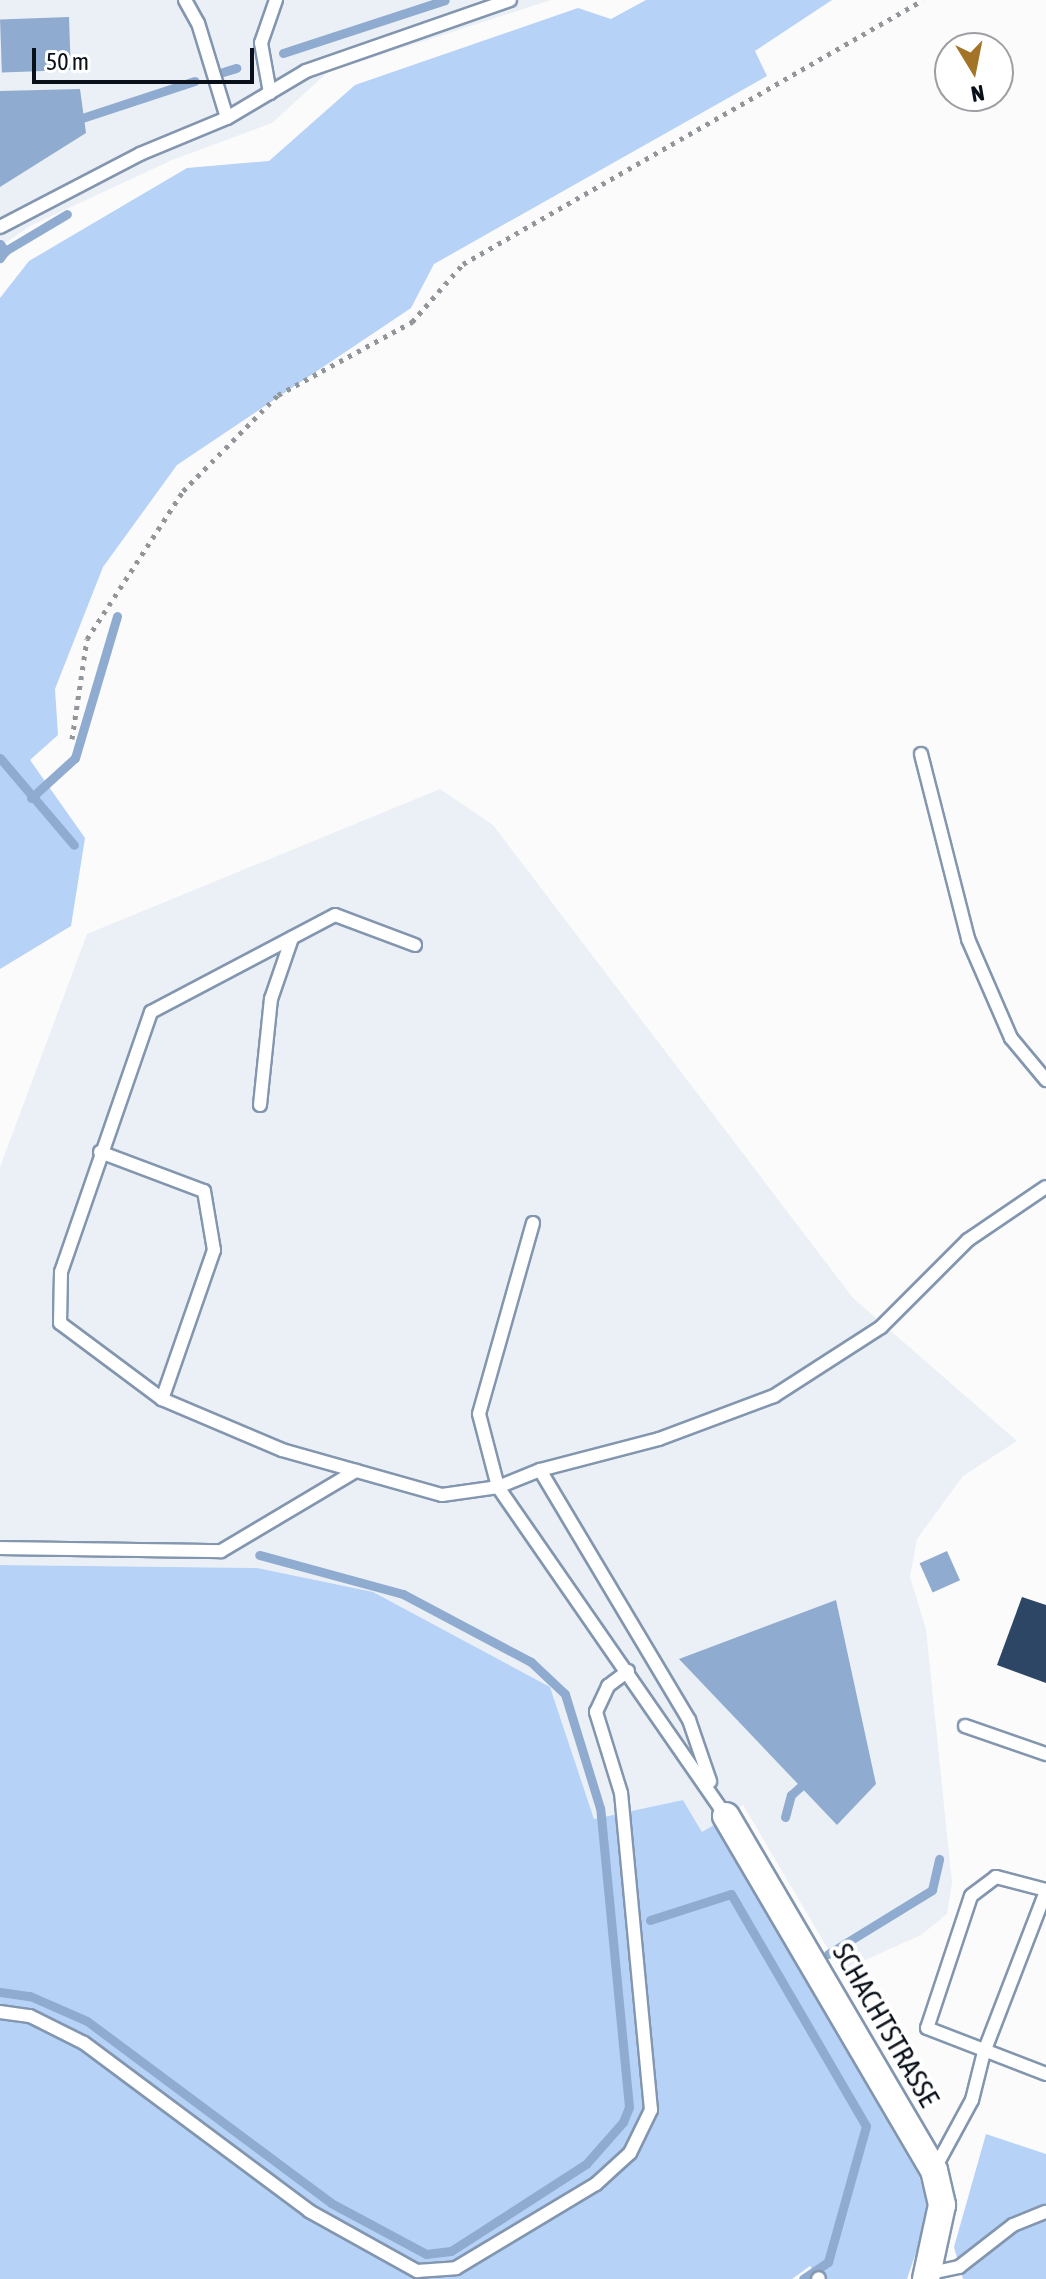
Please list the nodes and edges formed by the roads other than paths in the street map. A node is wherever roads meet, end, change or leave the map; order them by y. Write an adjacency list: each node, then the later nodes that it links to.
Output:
1 (185, 0): 5 (lane)
2 (276, 0): 4 (lane)
3 (510, 0): 4 (lane)
4 (270, 93): 5 (lane)
5 (227, 118): 6 (lane)
6 (0, 227)
7 (921, 754): 10 (lane)
8 (292, 938): 9 (lane); 11 (lane); 12 (lane)
9 (415, 945)
10 (1046, 1080)
11 (260, 1105)
12 (100, 1152): 15 (lane); 15 (lane)
13 (1046, 1187): 16 (lane)
14 (533, 1223): 18 (lane)
15 (162, 1399): 17 (lane)
16 (540, 1470): 18 (lane); 23 (lane)
17 (356, 1471): 18 (lane); 19 (lane)
18 (498, 1487): 20 (lane)
19 (0, 1548)
20 (628, 1671): 23 (lane); 25 (lane)
21 (965, 1726): 22 (lane)
22 (1046, 1754)
23 (721, 1806): 28 (street, SCHACHTSTRASSE)
24 (1046, 1891): 26 (lane); 26 (lane)
25 (0, 2012)
26 (984, 2052): 27 (lane); 28 (lane)
27 (1046, 2074)
28 (934, 2170): 30 (street, SCHACHTSTRASSE)
29 (1046, 2212): 30 (lane)
30 (932, 2277)

